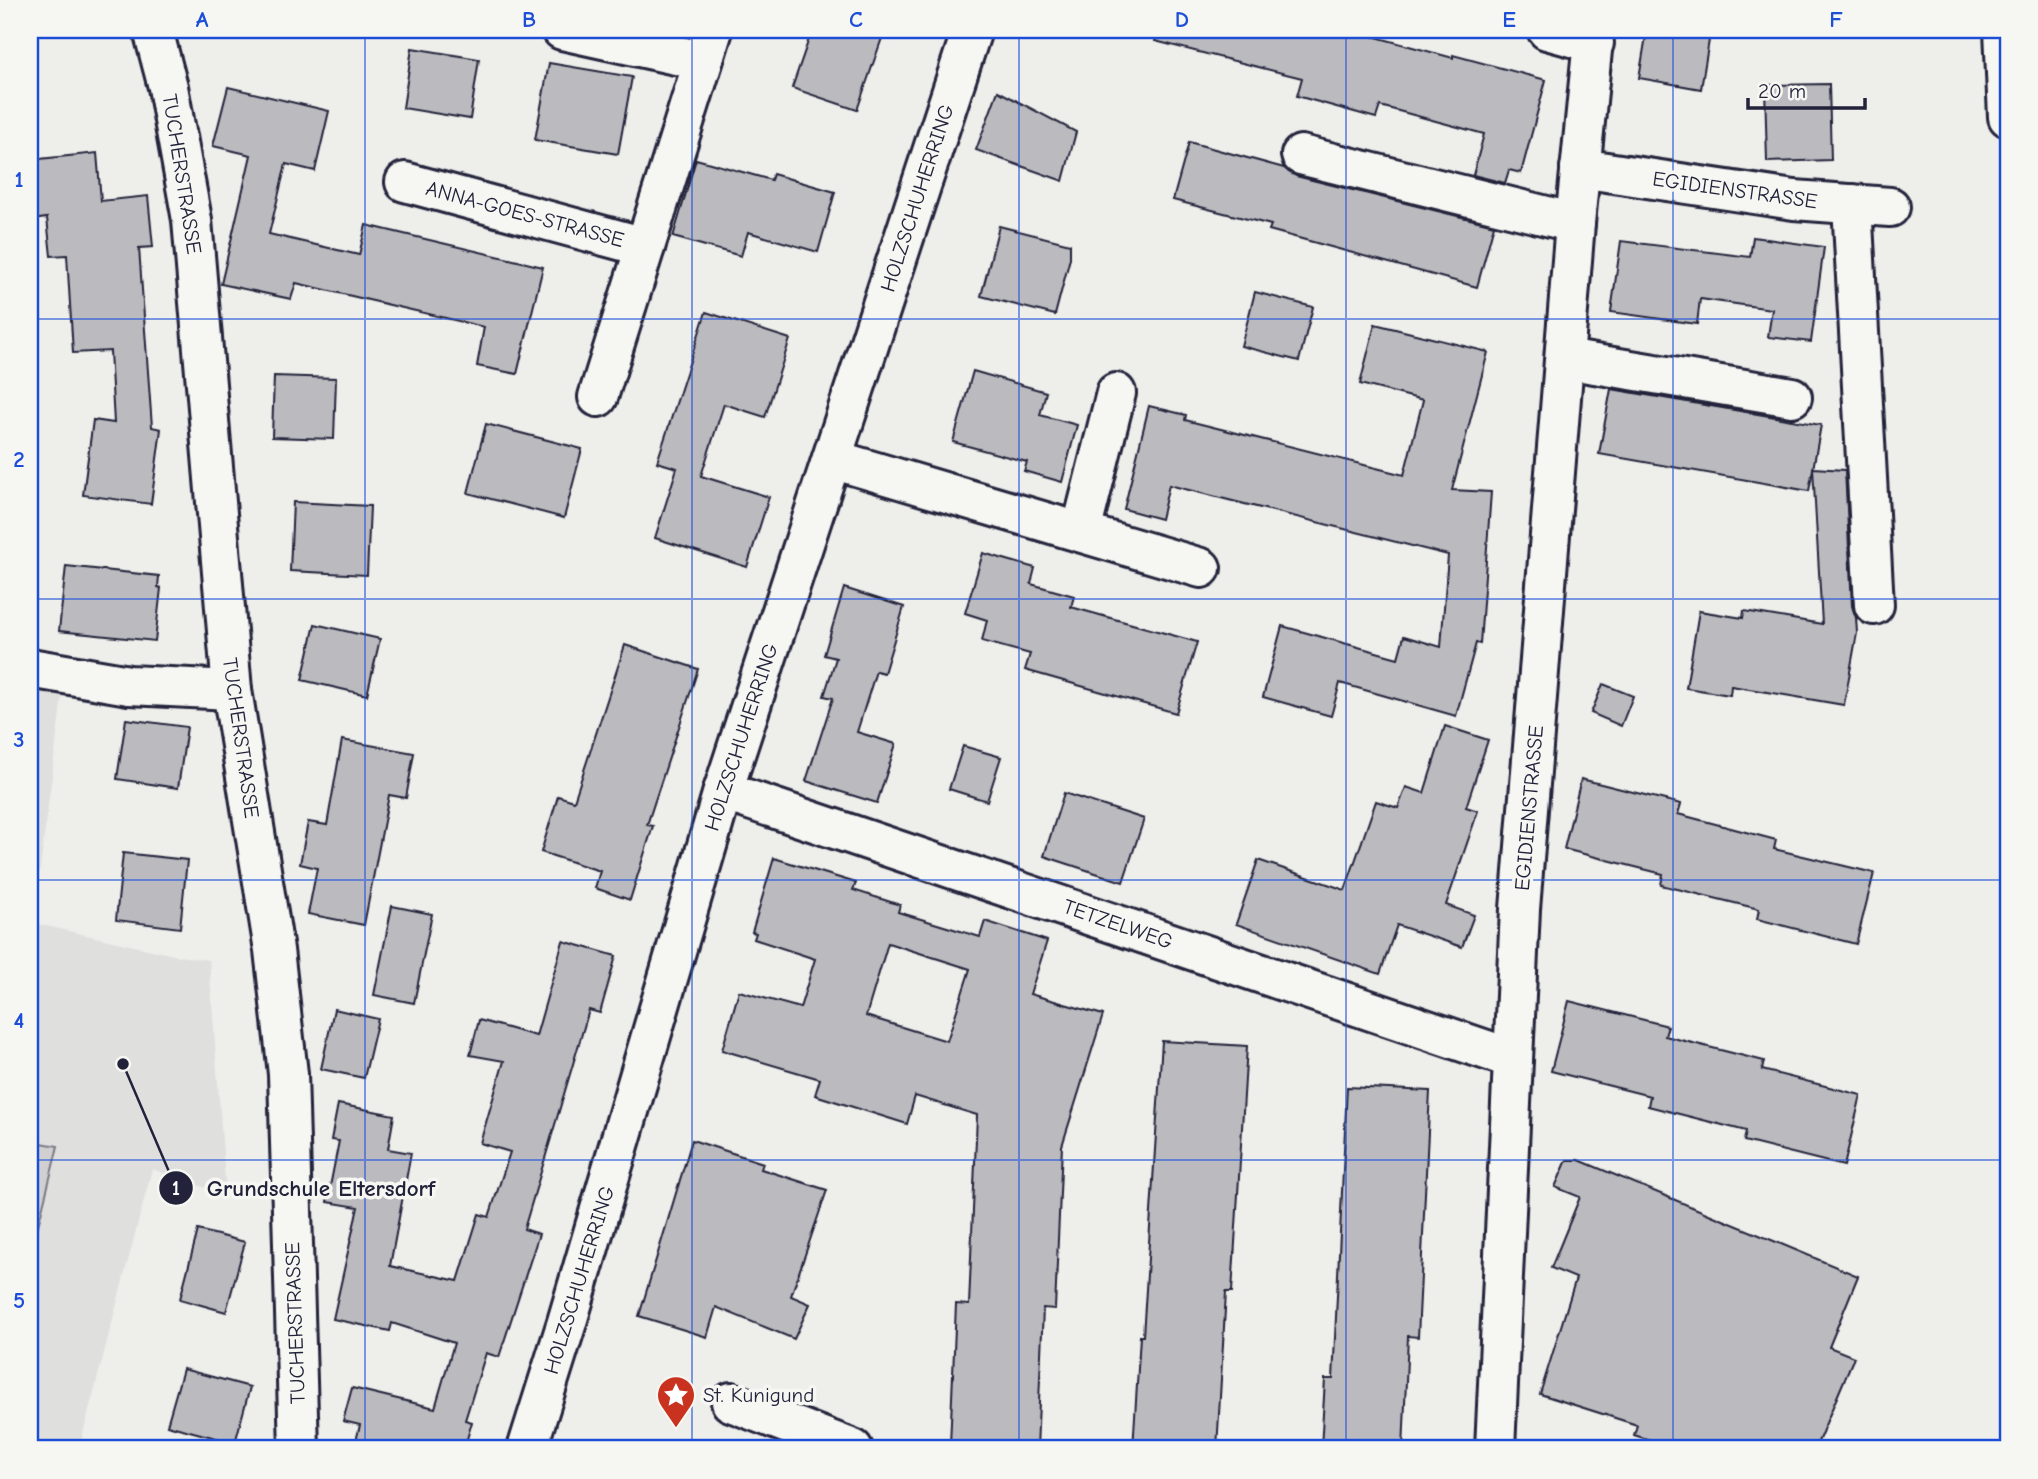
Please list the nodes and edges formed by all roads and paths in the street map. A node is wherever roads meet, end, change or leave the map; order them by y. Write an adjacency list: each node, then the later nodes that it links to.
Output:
1 (153, 30): 25 (main road, TUCHERSTRASSE)
2 (562, 30): 7 (main road, ANNA-GOES-STRASSE)
3 (972, 30): 20 (main road, HOLZSCHUHERRING)
4 (1547, 30): 6 (main road)
5 (2004, 30): 8 (main road)
6 (1594, 36): 10 (main road, EGIDIENSTRASSE)
7 (708, 46): 15 (main road, ANNA-GOES-STRASSE)
8 (2008, 117)
9 (1301, 155): 14 (main road)
10 (1580, 168): 12 (main road, EGIDIENSTRASSE); 14 (main road, EGIDIENSTRASSE)
11 (405, 182): 15 (main road, ANNA-GOES-STRASSE)
12 (1852, 204): 13 (main road, EGIDIENSTRASSE); 23 (main road)
13 (1890, 207)
14 (1575, 223): 16 (main road, EGIDIENSTRASSE)
15 (645, 247): 18 (main road, ANNA-GOES-STRASSE)
16 (1565, 359): 19 (main road); 27 (main road, EGIDIENSTRASSE)
17 (1116, 393): 21 (main road)
18 (598, 397)
19 (1792, 397)
20 (832, 458): 21 (main road); 26 (main road, HOLZSCHUHERRING)
21 (1081, 532): 22 (main road)
22 (1201, 568)
23 (1874, 605)
24 (30, 668): 25 (main road)
25 (232, 690): 29 (main road, TUCHERSTRASSE)
26 (723, 791): 27 (main road, TETZELWEG); 30 (main road, HOLZSCHUHERRING)
27 (1513, 1059): 32 (main road, EGIDIENSTRASSE)
28 (731, 1402): 31 (main road)
29 (299, 1449)
30 (527, 1449)
31 (853, 1449)
32 (1495, 1449)

